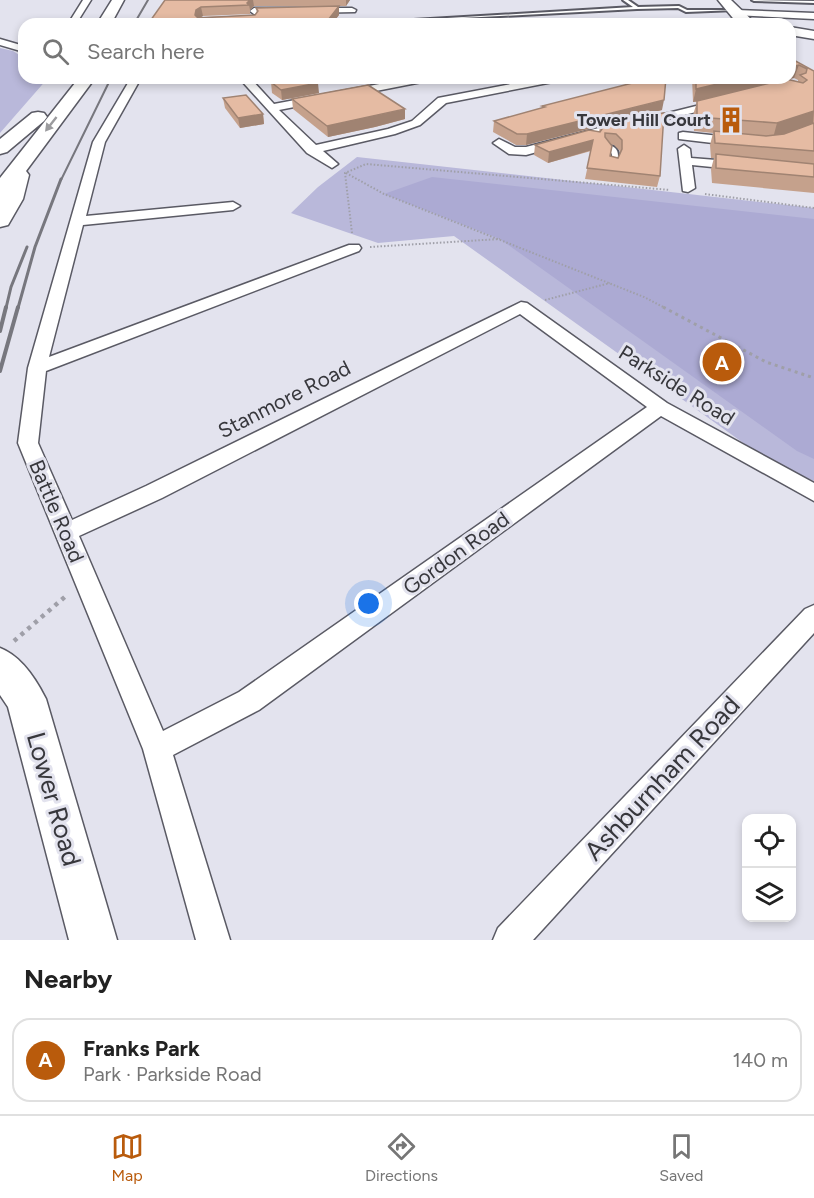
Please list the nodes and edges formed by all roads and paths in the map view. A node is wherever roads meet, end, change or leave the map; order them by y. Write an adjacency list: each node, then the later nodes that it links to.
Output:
1 (87, 0): 12 (street)
2 (358, 0): 9 (street)
3 (625, 0): 7 (lane)
4 (753, 0): 5 (lane); 18 (street)
5 (814, 2)
6 (124, 3): 13 (main road); 14 (main road)
7 (637, 8): 8 (lane); 16 (lane)
8 (732, 8): 17 (main road)
9 (352, 10): 10 (street); 15 (street)
10 (254, 11)
11 (814, 16): 19 (street)
12 (76, 18)
13 (110, 18)
14 (120, 18)
15 (349, 18)
16 (456, 18)
17 (751, 18)
18 (753, 18)
19 (773, 18)
20 (796, 32): 21 (main road)
21 (814, 35)
22 (0, 42): 23 (street)
23 (18, 47)
24 (63, 84): 34 (main road)
25 (82, 84): 43 (main road, one-way to 43)
26 (133, 84): 54 (street, Battle Road)
27 (252, 84): 33 (street)
28 (286, 84): 31 (street)
29 (396, 84): 33 (street)
30 (526, 84): 41 (street)
31 (275, 86)
32 (735, 99): 35 (street)
33 (270, 108): 41 (street)
34 (38, 117): 40 (main road); 45 (main road)
35 (660, 118): 36 (street); 37 (street)
36 (683, 136): 38 (street); 42 (street)
37 (499, 142)
38 (750, 143)
39 (607, 146): 46 (lane)
40 (0, 148)
41 (311, 150): 44 (street)
42 (686, 161): 47 (street); 49 (street)
43 (22, 162): 50 (main road); 53 (main road)
44 (332, 164)
45 (0, 165)
46 (613, 166)
47 (752, 167)
48 (345, 172): 49 (path); 55 (path); 56 (path)
49 (687, 190): 52 (path)
50 (0, 192)
51 (233, 206): 54 (street)
52 (814, 208)
53 (0, 220)
54 (78, 221): 59 (street, Battle Road)
55 (500, 239): 56 (path); 57 (path)
56 (354, 248): 59 (street)
57 (610, 283): 58 (path); 60 (path)
58 (521, 307): 61 (street, Parkside Road); 63 (street, Stanmore Road)
59 (38, 368): 63 (street, Battle Road)
60 (814, 378)
61 (660, 406): 62 (street, Parkside Road); 67 (street, Gordon Road)
62 (814, 493)
63 (66, 532): 67 (street, Battle Road)
64 (67, 595): 66 (path)
65 (814, 616): 70 (street, Ashburnham Road)
66 (9, 652): 68 (main road, Lower Road)
67 (157, 749): 69 (street, Battle Road)
68 (93, 940)
69 (213, 940)
70 (510, 940)

